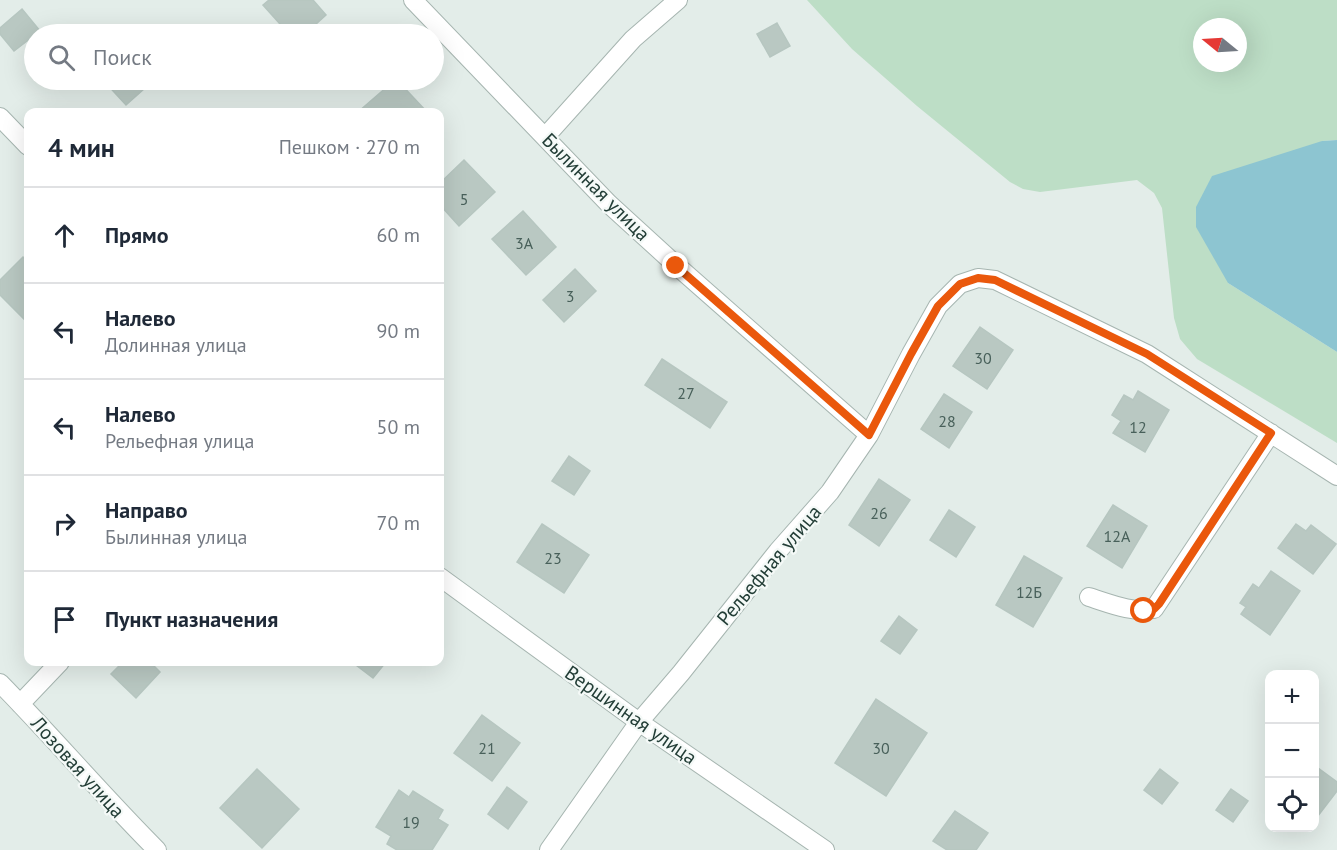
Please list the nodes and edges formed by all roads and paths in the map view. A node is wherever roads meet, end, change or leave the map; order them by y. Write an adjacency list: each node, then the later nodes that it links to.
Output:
1 (413, 0): 3 (street, Былинная улица)
2 (678, 0): 6 (street)
3 (436, 24)
4 (444, 32): 6 (street, Былинная улица)
5 (0, 117): 7 (street)
6 (545, 137): 9 (street, Былинная улица)
7 (24, 142)
8 (1271, 433): 9 (street, Рельефная улица); 10 (street); 12 (street)
9 (869, 435): 16 (street, Рельефная улица)
10 (1337, 476)
11 (444, 580): 16 (street, Вершинная улица)
12 (1089, 597)
13 (56, 666): 15 (street)
14 (0, 683): 15 (street, Лозовая улица)
15 (20, 704): 17 (street, Лозовая улица)
16 (639, 722): 18 (street, Рельефная улица); 19 (street, Вершинная улица)
17 (157, 850)
18 (549, 850)
19 (825, 850)

